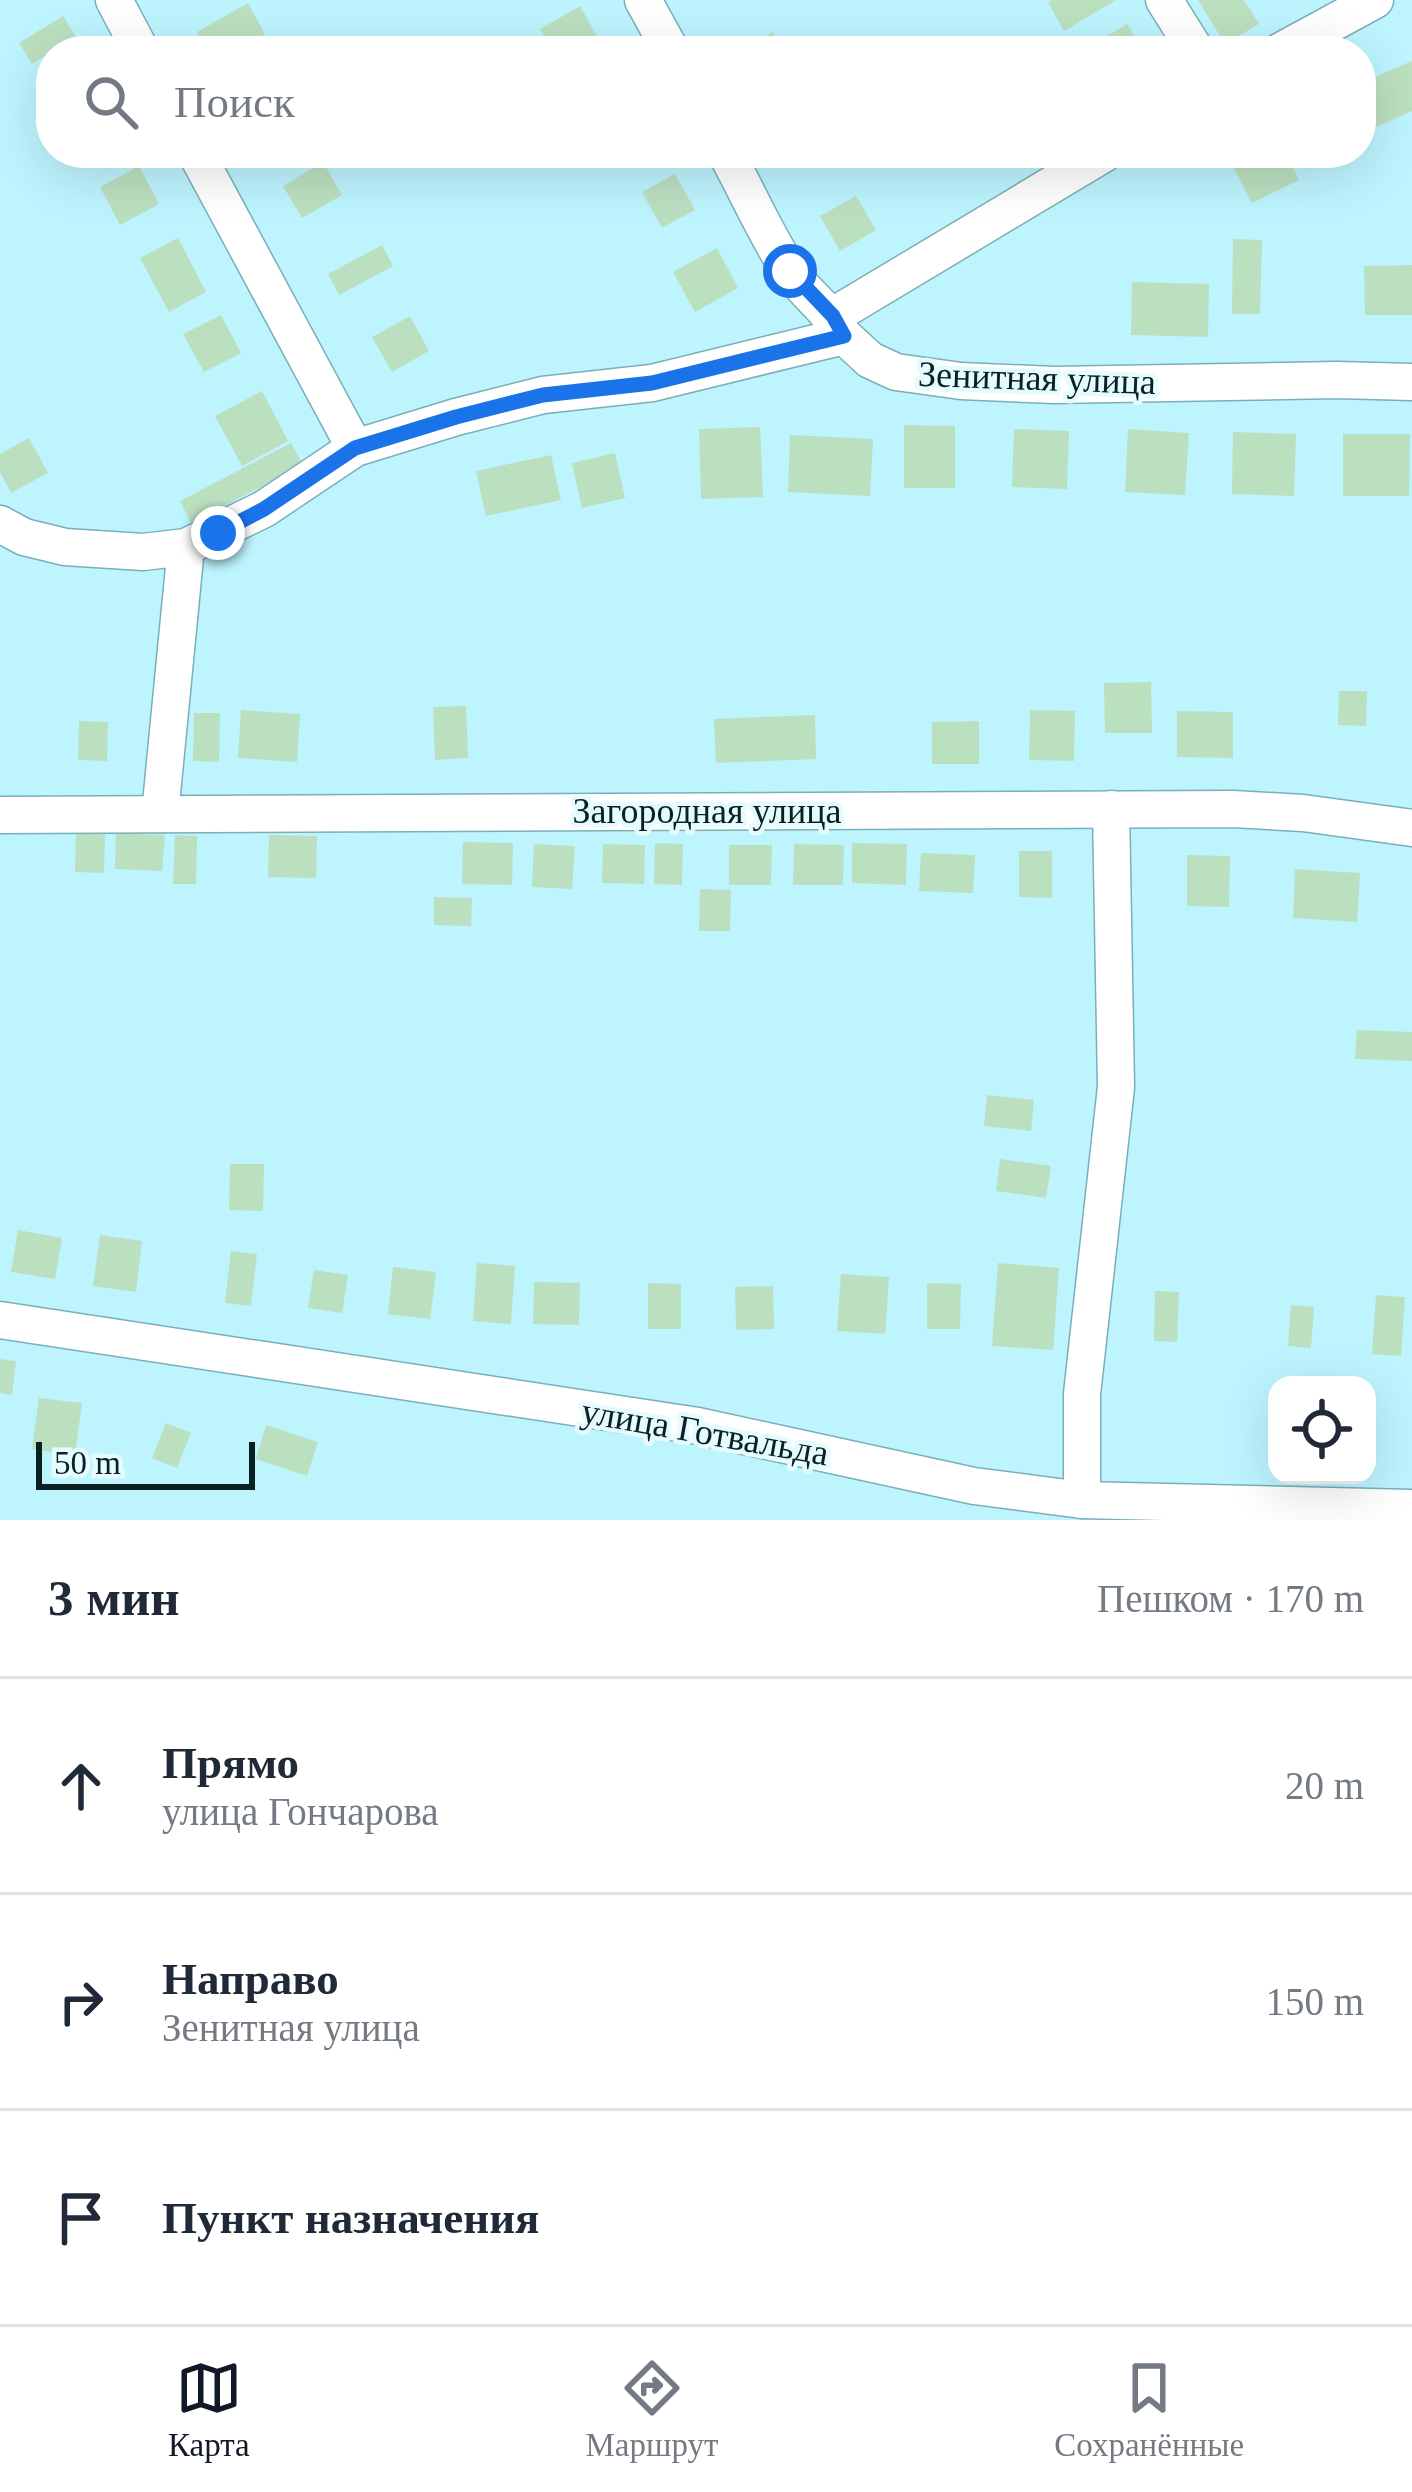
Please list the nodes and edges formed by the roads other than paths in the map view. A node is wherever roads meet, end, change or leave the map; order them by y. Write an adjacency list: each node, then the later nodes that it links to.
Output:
1 (114, 0): 5 (street)
2 (643, 0): 6 (street)
3 (1164, 0): 7 (street)
4 (1375, 0): 8 (street)
5 (133, 36)
6 (663, 36)
7 (1187, 36)
8 (1309, 36)
9 (204, 168): 14 (street)
10 (734, 168): 12 (street, Зенитная улица)
11 (1082, 168): 12 (street)
12 (838, 326): 13 (street, Зенитная улица); 14 (street)
13 (1412, 382)
14 (355, 448): 16 (street)
15 (0, 524): 16 (street)
16 (186, 547): 18 (street)
17 (1111, 809): 18 (street, Загородная улица); 20 (street, Загородная улица); 22 (street)
18 (160, 814): 19 (street, Загородная улица)
19 (0, 815)
20 (1412, 828)
21 (0, 1320): 22 (street, улица Готвальда)
22 (1082, 1500): 23 (street, улица Готвальда)
23 (1412, 1508)

